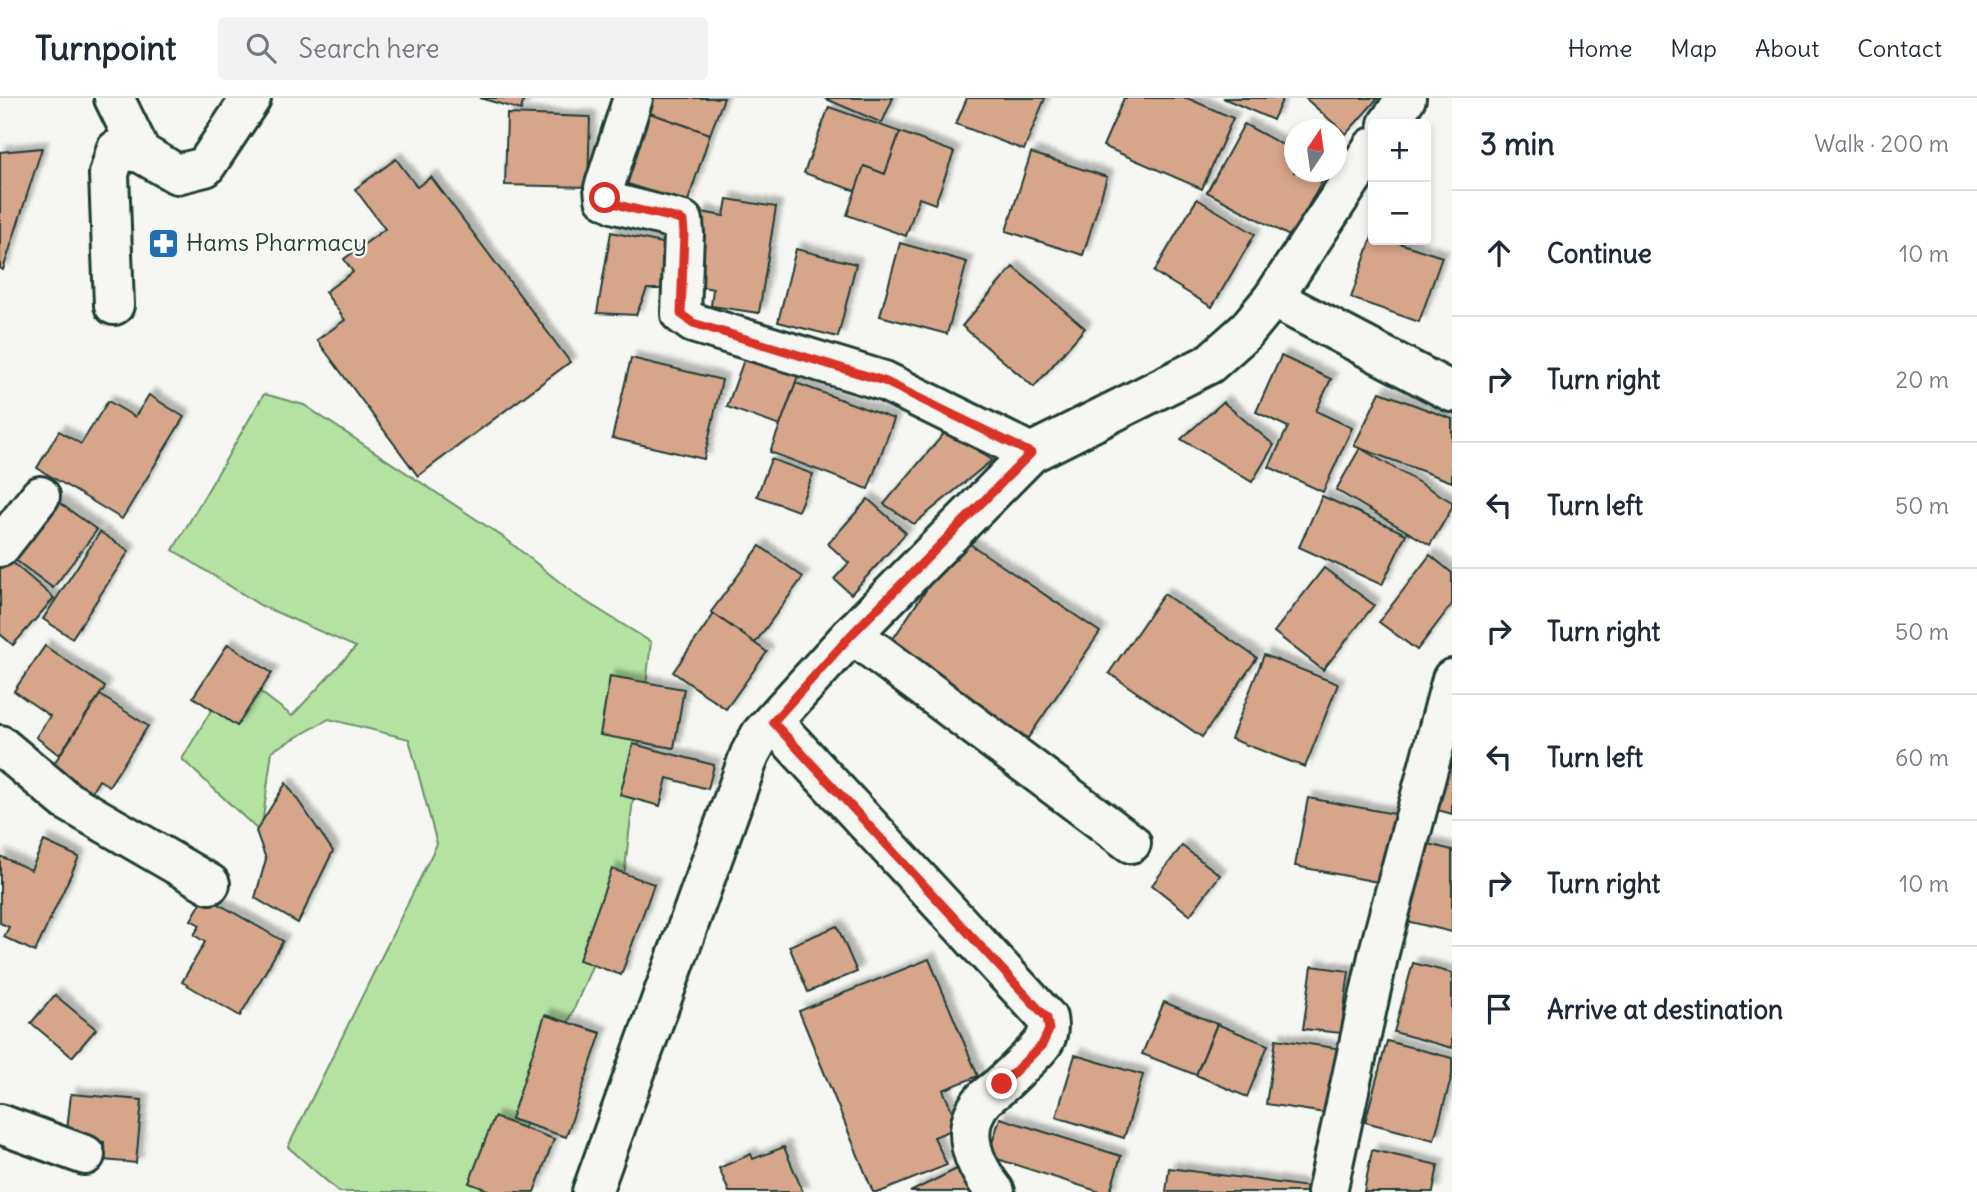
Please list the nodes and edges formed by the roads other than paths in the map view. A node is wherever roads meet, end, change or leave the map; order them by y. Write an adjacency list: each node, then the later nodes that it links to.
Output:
1 (114, 98): 6 (street)
2 (251, 98): 6 (street)
3 (633, 98): 11 (street)
4 (1406, 98): 5 (street)
5 (1391, 119)
6 (141, 153): 9 (street)
7 (1368, 155): 8 (street)
8 (1273, 298): 10 (street); 11 (street)
9 (114, 305)
10 (1452, 392)
11 (1031, 453): 14 (street)
12 (40, 496): 13 (street)
13 (0, 547)
14 (852, 634): 16 (street); 18 (street)
15 (1452, 679): 24 (street)
16 (773, 722): 22 (street); 23 (street)
17 (0, 745): 19 (street)
18 (1131, 843)
19 (210, 884)
20 (0, 1124): 21 (street)
21 (85, 1155)
22 (592, 1192)
23 (995, 1192)
24 (1327, 1192)

